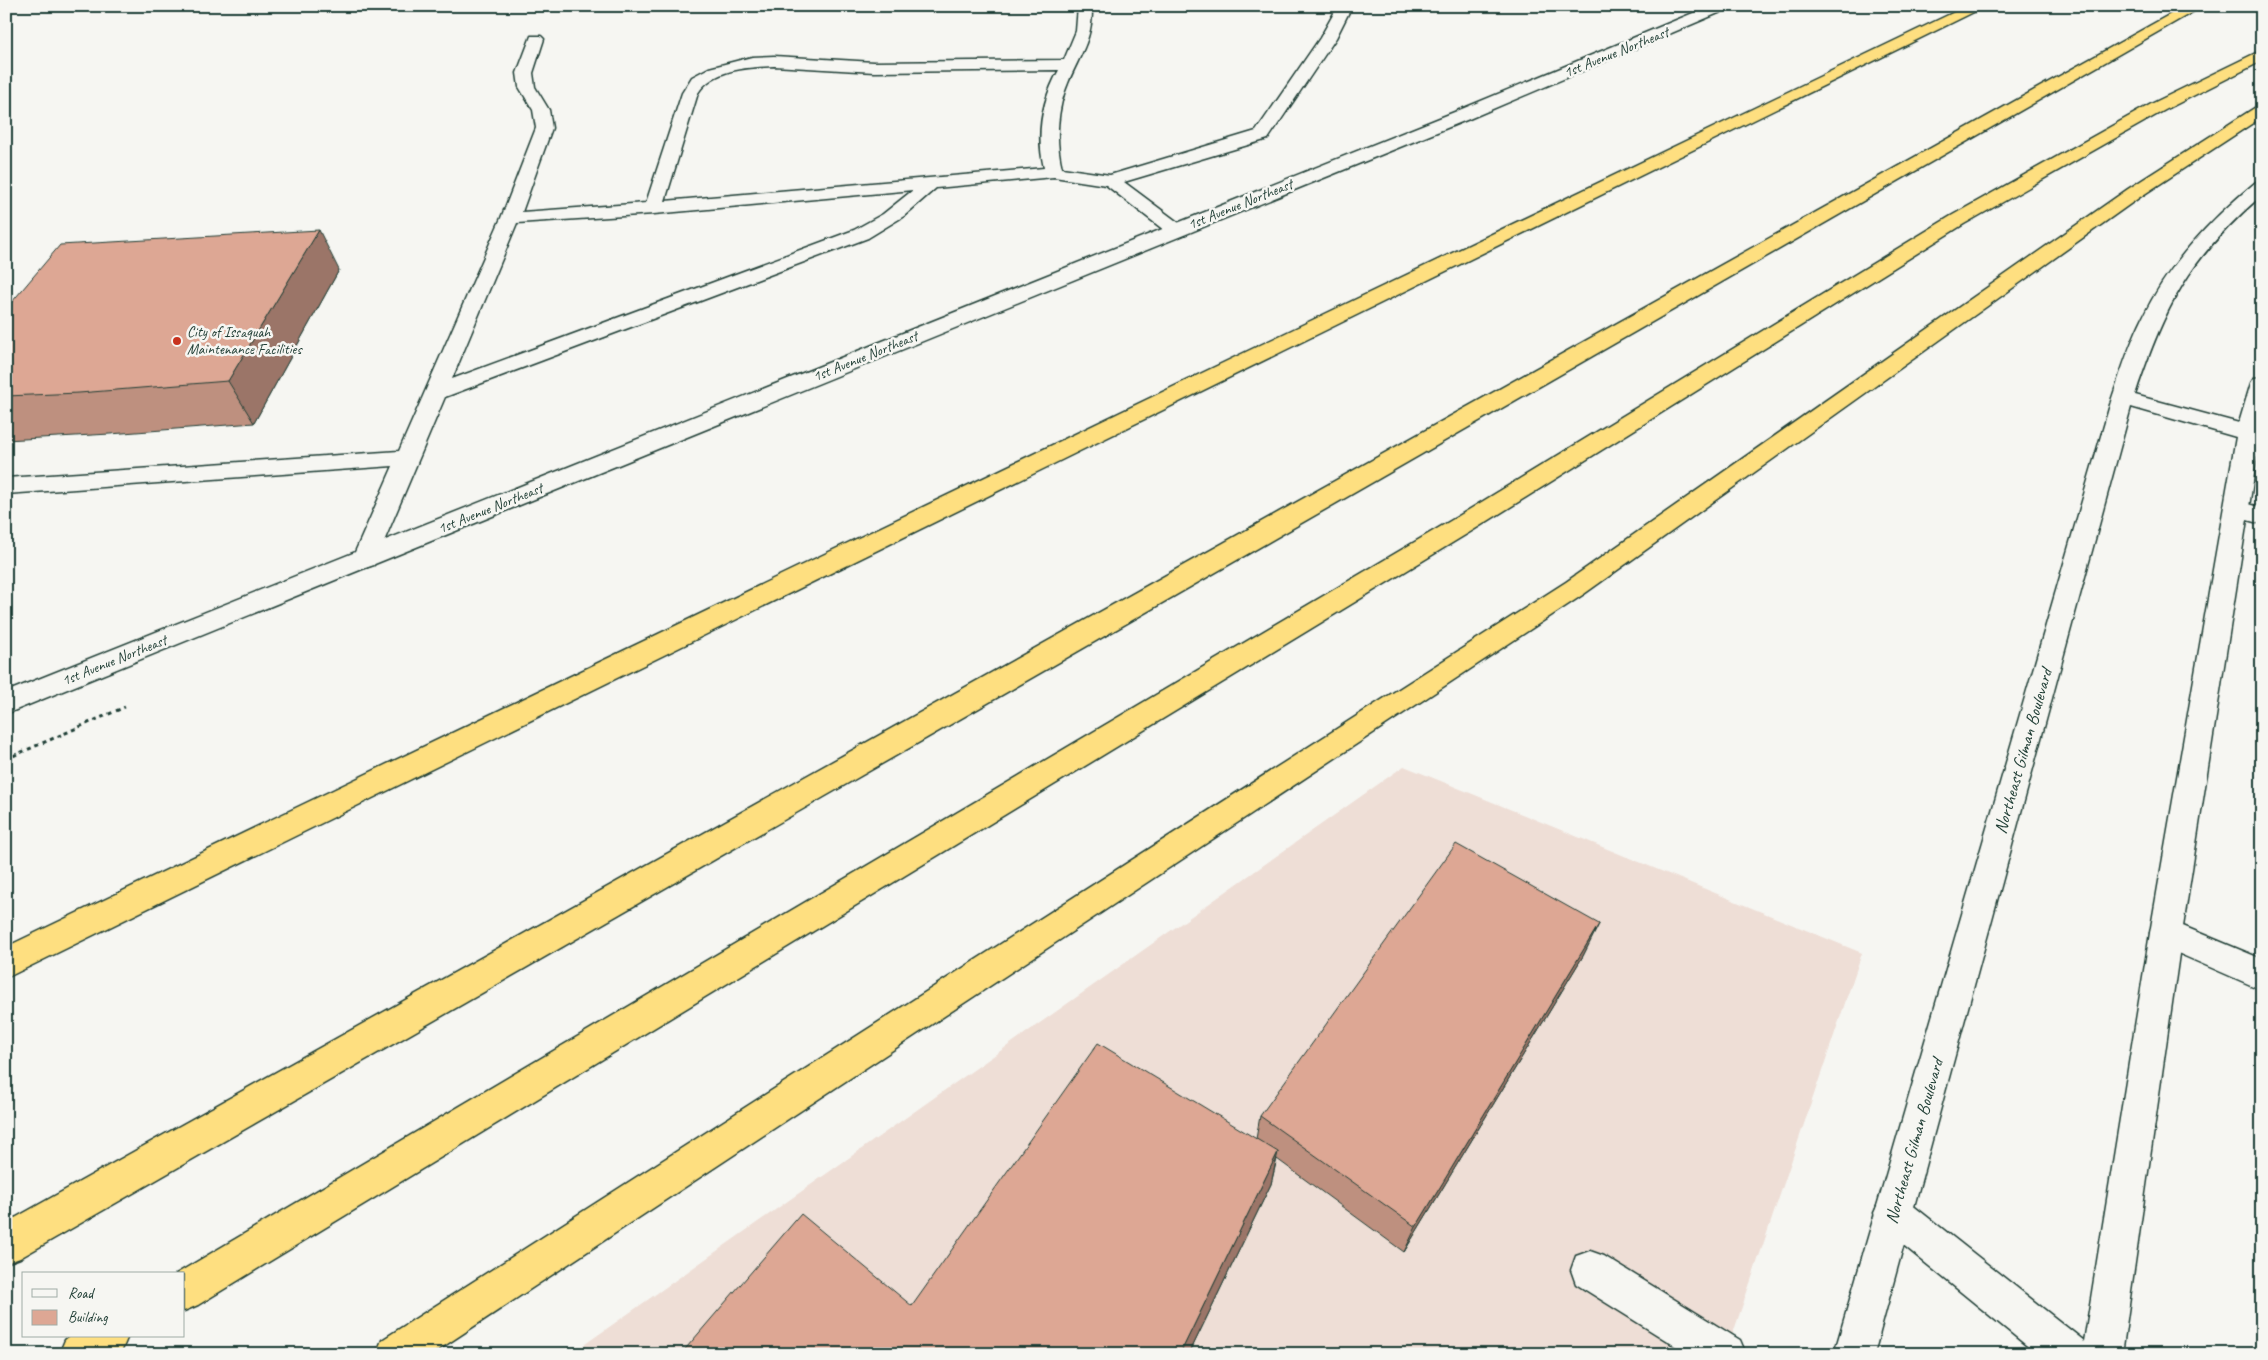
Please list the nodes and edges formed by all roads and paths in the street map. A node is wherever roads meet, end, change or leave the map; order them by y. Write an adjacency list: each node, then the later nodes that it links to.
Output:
1 (1085, 6): 8 (street)
2 (1345, 6): 11 (street)
3 (1723, 6): 16 (street, 1st Avenue Northeast)
4 (1979, 6): 26 (highway)
5 (2196, 6): 32 (highway)
6 (536, 39): 15 (street)
7 (2262, 55): 34 (highway)
8 (1069, 66): 10 (street); 14 (street)
9 (2262, 110): 37 (highway)
10 (1054, 172): 11 (street); 12 (street)
11 (1111, 180): 16 (street)
12 (930, 184): 14 (street); 18 (street)
13 (2262, 186): 19 (street, Northeast Gilman Boulevard)
14 (654, 208): 15 (street)
15 (510, 218): 18 (street)
16 (1176, 230): 24 (street, 1st Avenue Northeast)
17 (2262, 383): 20 (street)
18 (438, 392): 21 (street)
19 (2123, 398): 20 (street); 31 (street, Northeast Gilman Boulevard)
20 (2255, 436): 23 (street)
21 (409, 458): 22 (street); 24 (street)
22 (6, 486)
23 (2249, 512): 27 (street)
24 (366, 559): 25 (street, 1st Avenue Northeast)
25 (6, 704)
26 (214, 863): 28 (highway); 29 (highway)
27 (2166, 933): 30 (street); 41 (street)
28 (6, 944)
29 (6, 963)
30 (2262, 975)
31 (1894, 1213): 39 (street, Northeast Gilman Boulevard); 40 (street)
32 (6, 1244)
33 (1590, 1270): 38 (street)
34 (185, 1290)
35 (105, 1338): 36 (highway)
36 (79, 1354)
37 (396, 1354)
38 (1726, 1354)
39 (1854, 1354)
40 (2069, 1354)
41 (2102, 1354)

